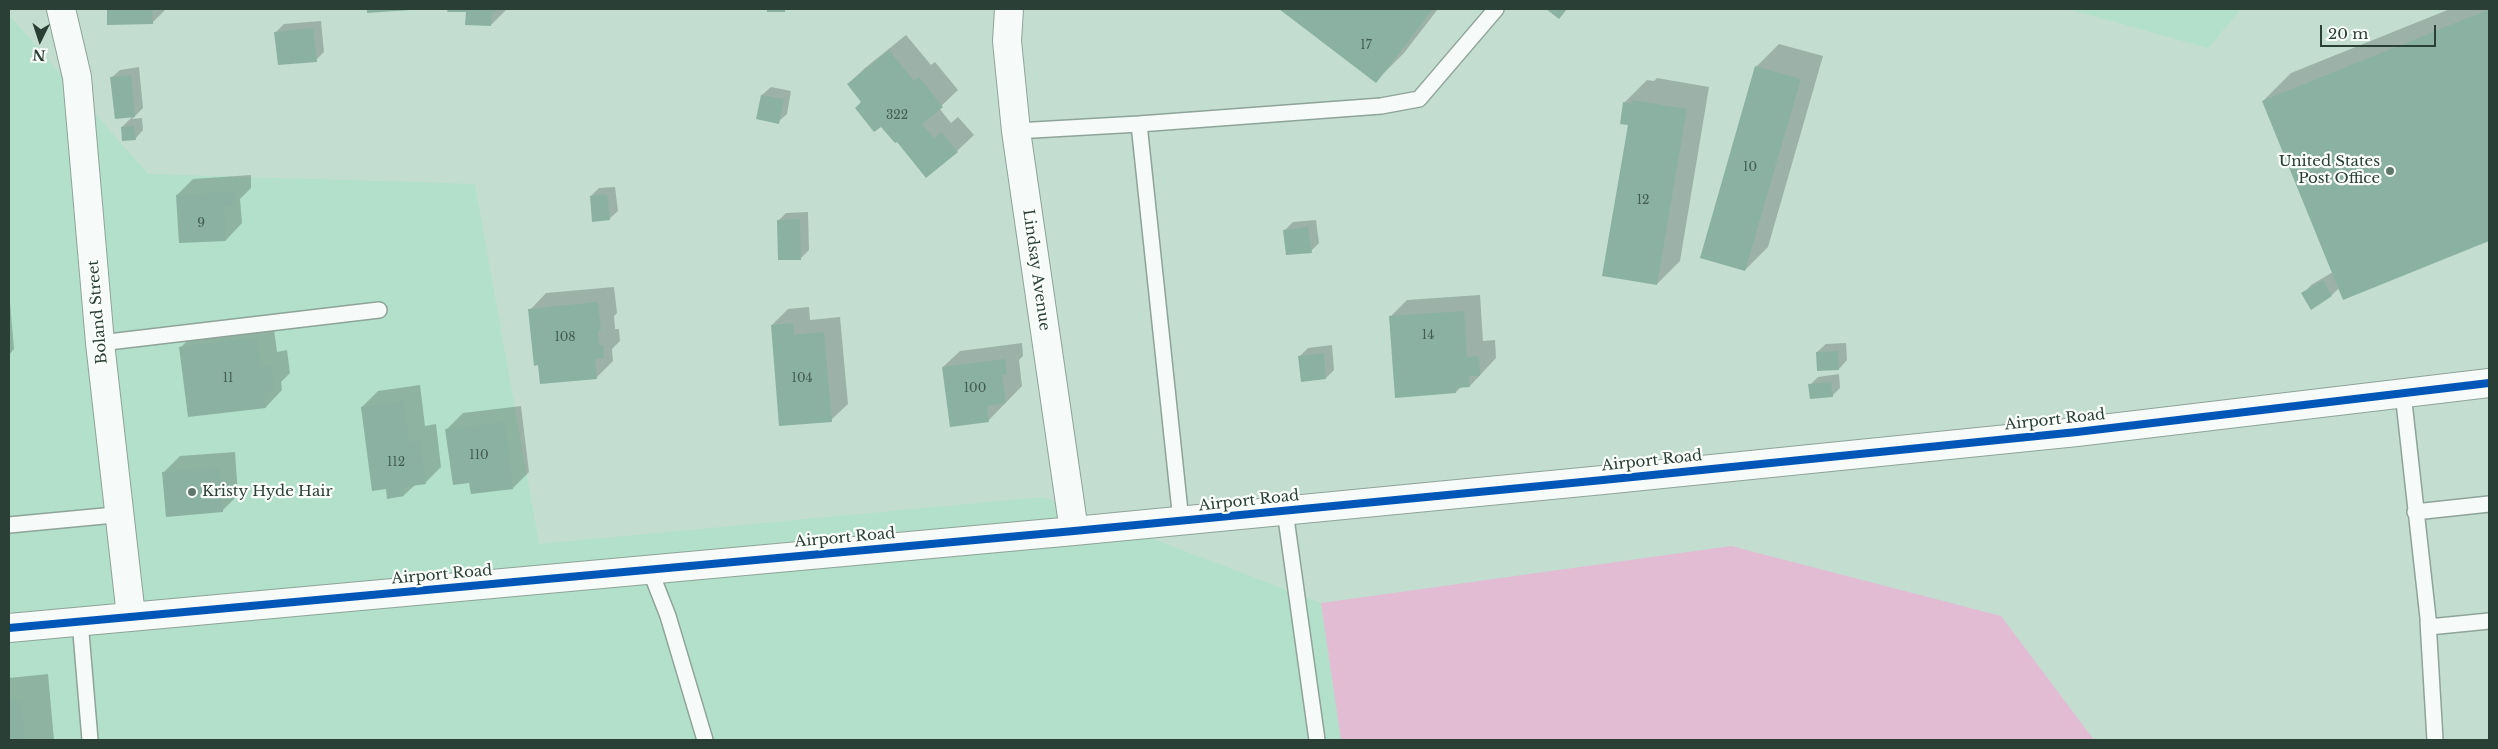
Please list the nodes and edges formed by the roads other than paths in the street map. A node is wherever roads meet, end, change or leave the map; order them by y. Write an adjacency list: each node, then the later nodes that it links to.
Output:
1 (61, 9): 7 (street, Boland Street)
2 (1496, 9): 4 (lane)
3 (1003, 12): 5 (street, Lindsay Avenue)
4 (1139, 124): 5 (lane); 14 (lane)
5 (1016, 131): 16 (street, Lindsay Avenue)
6 (379, 310): 7 (lane)
7 (100, 343): 13 (street, Boland Street)
8 (2489, 383): 9 (street, Airport Road)
9 (2403, 393): 11 (street, Airport Road); 12 (lane)
10 (2489, 504): 12 (lane)
11 (1285, 511): 14 (street, Airport Road); 25 (lane)
12 (2415, 512): 19 (lane)
13 (122, 514): 15 (lane); 18 (street, Boland Street)
14 (1181, 521): 16 (street, Airport Road)
15 (9, 525)
16 (1074, 531): 17 (street, Airport Road)
17 (650, 570): 18 (street, Airport Road); 24 (lane)
18 (130, 616): 20 (street, Airport Road)
19 (2428, 620): 21 (lane); 26 (lane)
20 (80, 621): 22 (street, Airport Road); 23 (lane)
21 (2489, 621)
22 (9, 628)
23 (90, 740)
24 (705, 740)
25 (1317, 740)
26 (2435, 740)

